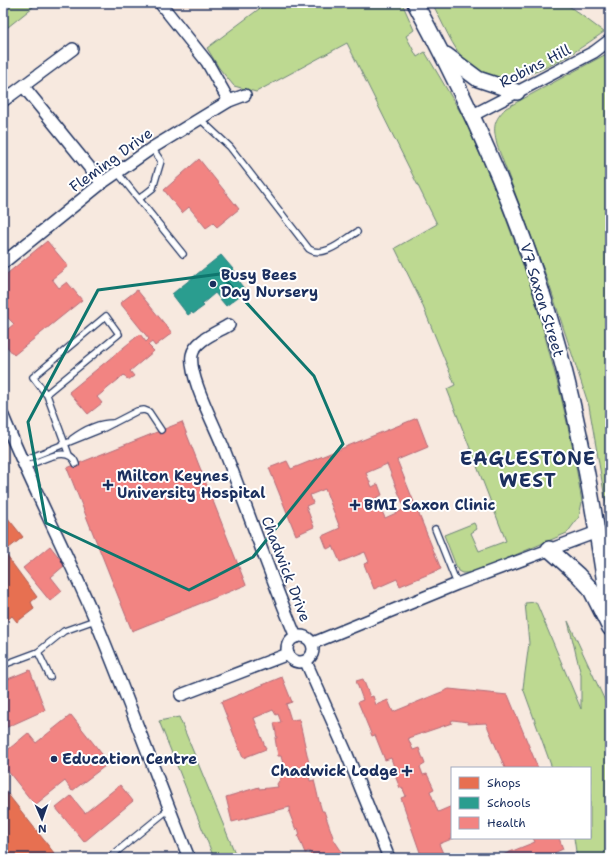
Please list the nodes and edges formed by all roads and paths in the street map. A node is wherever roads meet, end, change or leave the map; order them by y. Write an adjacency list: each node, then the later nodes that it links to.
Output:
1 (160, 3): 10 (street)
2 (415, 3): 5 (street, V7 Saxon Street)
3 (610, 40): 7 (street, Robins Hill)
4 (73, 49): 6 (street)
5 (440, 50): 7 (street); 11 (street, V7 Saxon Street)
6 (24, 87): 9 (street); 15 (street)
7 (516, 92): 11 (street, Robins Hill)
8 (244, 95): 10 (street, Fleming Drive)
9 (3, 101)
10 (229, 101): 12 (street, Fleming Drive)
11 (473, 115): 29 (street, V7 Saxon Street)
12 (200, 119): 13 (street, Fleming Drive); 17 (lane)
13 (152, 148): 14 (street, Fleming Drive); 16 (lane)
14 (118, 172): 15 (street, Fleming Drive); 16 (lane)
15 (102, 183): 19 (street, Fleming Drive)
16 (139, 199): 18 (lane)
17 (357, 232)
18 (183, 254)
19 (3, 262)
20 (229, 325): 37 (street, Chadwick Drive)
21 (46, 394): 21 (lane); 24 (lane)
22 (3, 416): 26 (street)
23 (161, 430): 24 (lane)
24 (65, 444): 25 (lane); 26 (lane)
25 (69, 455): 26 (lane); 27 (lane)
26 (24, 464): 35 (street)
27 (76, 464)
28 (435, 529): 33 (lane)
29 (597, 532): 30 (street); 31 (street, V7 Saxon Street)
30 (549, 549): 33 (street); 36 (street)
31 (602, 563): 32 (street); 34 (street, V7 Saxon Street)
32 (610, 582)
33 (457, 584): 38 (street)
34 (610, 617)
35 (95, 620): 39 (lane); 45 (street)
36 (610, 628)
37 (296, 636): 38 (street); 40 (street)
38 (313, 643): 41 (street)
39 (38, 652): 42 (lane); 43 (lane)
40 (288, 654): 41 (street); 44 (street)
41 (306, 662): 48 (street)
42 (3, 665)
43 (50, 677)
44 (181, 696)
45 (169, 809): 46 (lane); 47 (street)
46 (110, 858)
47 (189, 858)
48 (389, 858)

